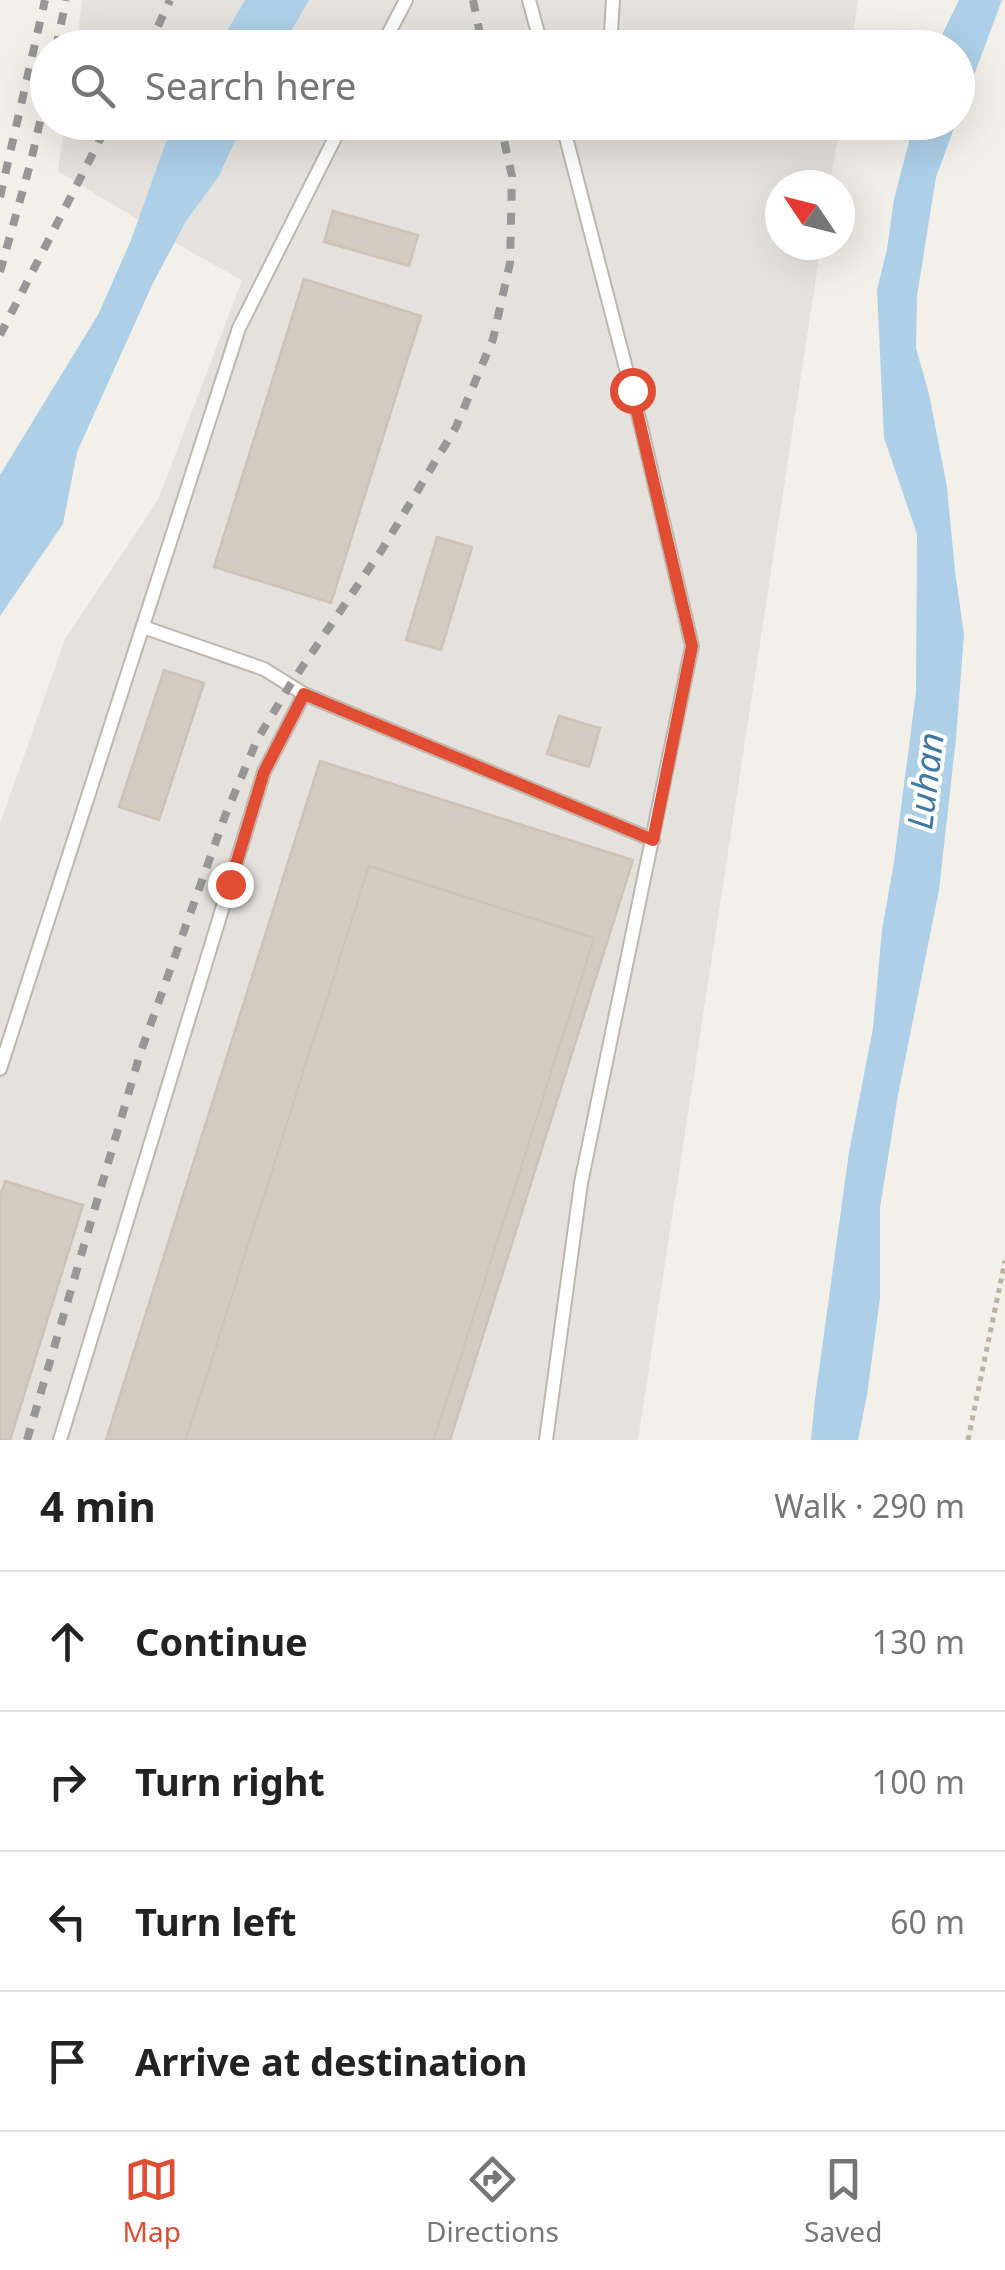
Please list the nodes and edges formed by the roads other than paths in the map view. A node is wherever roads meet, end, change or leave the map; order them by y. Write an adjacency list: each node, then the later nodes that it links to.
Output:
1 (406, 0): 4 (lane)
2 (530, 0): 5 (lane)
3 (613, 0): 6 (lane)
4 (390, 30)
5 (538, 30)
6 (611, 30)
7 (334, 140): 9 (lane)
8 (566, 140): 11 (lane)
9 (143, 627): 10 (lane); 12 (lane)
10 (304, 694): 11 (lane); 13 (lane)
11 (653, 840): 14 (lane)
12 (0, 1069)
13 (60, 1440)
14 (546, 1440)

